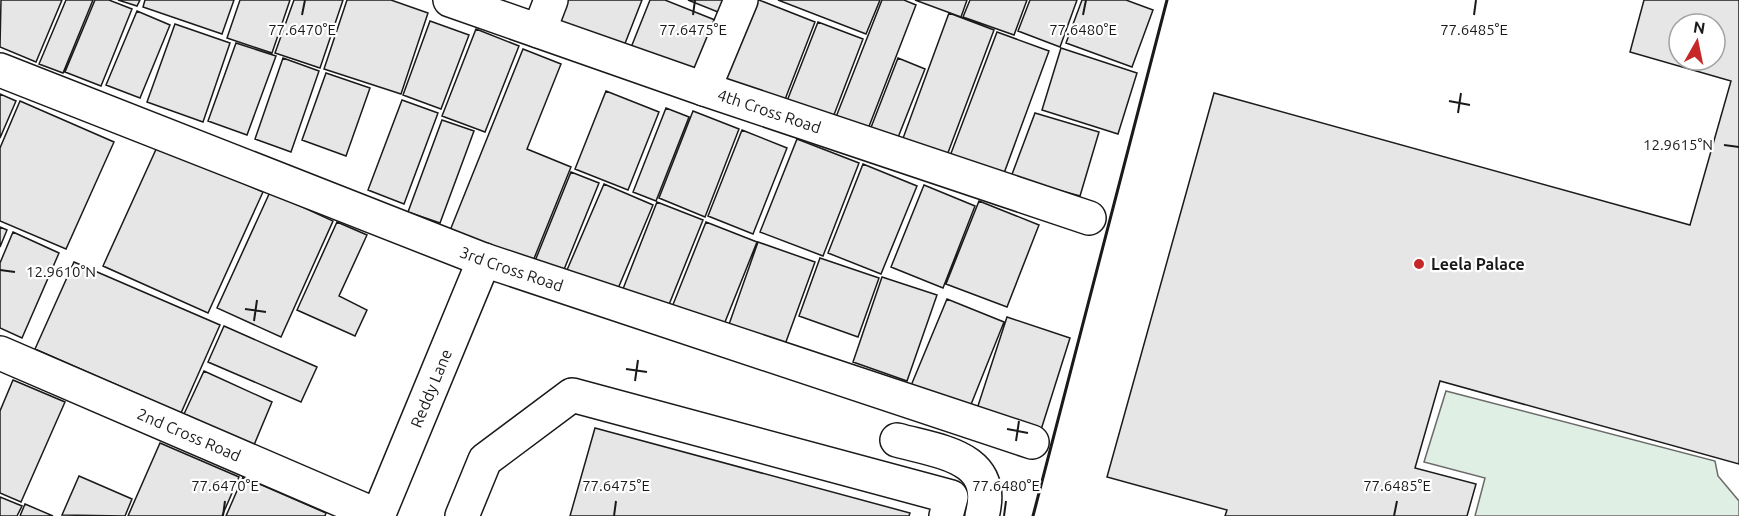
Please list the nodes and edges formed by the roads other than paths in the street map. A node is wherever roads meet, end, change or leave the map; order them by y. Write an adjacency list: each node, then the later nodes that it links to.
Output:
1 (450, 0): 4 (street, 4th Cross Road)
2 (551, 0): 4 (street)
3 (741, 0): 6 (street)
4 (539, 31): 6 (street, 4th Cross Road)
5 (0, 70): 8 (street, 3rd Cross Road)
6 (704, 89): 7 (street, 4th Cross Road)
7 (1089, 218)
8 (484, 260): 11 (street, 3rd Cross Road); 12 (street, Reddy Lane)
9 (0, 353): 12 (street, 2nd Cross Road)
10 (897, 440): 15 (street)
11 (1032, 442)
12 (378, 516)
13 (462, 516): 14 (street)
14 (946, 516)
15 (982, 516)

